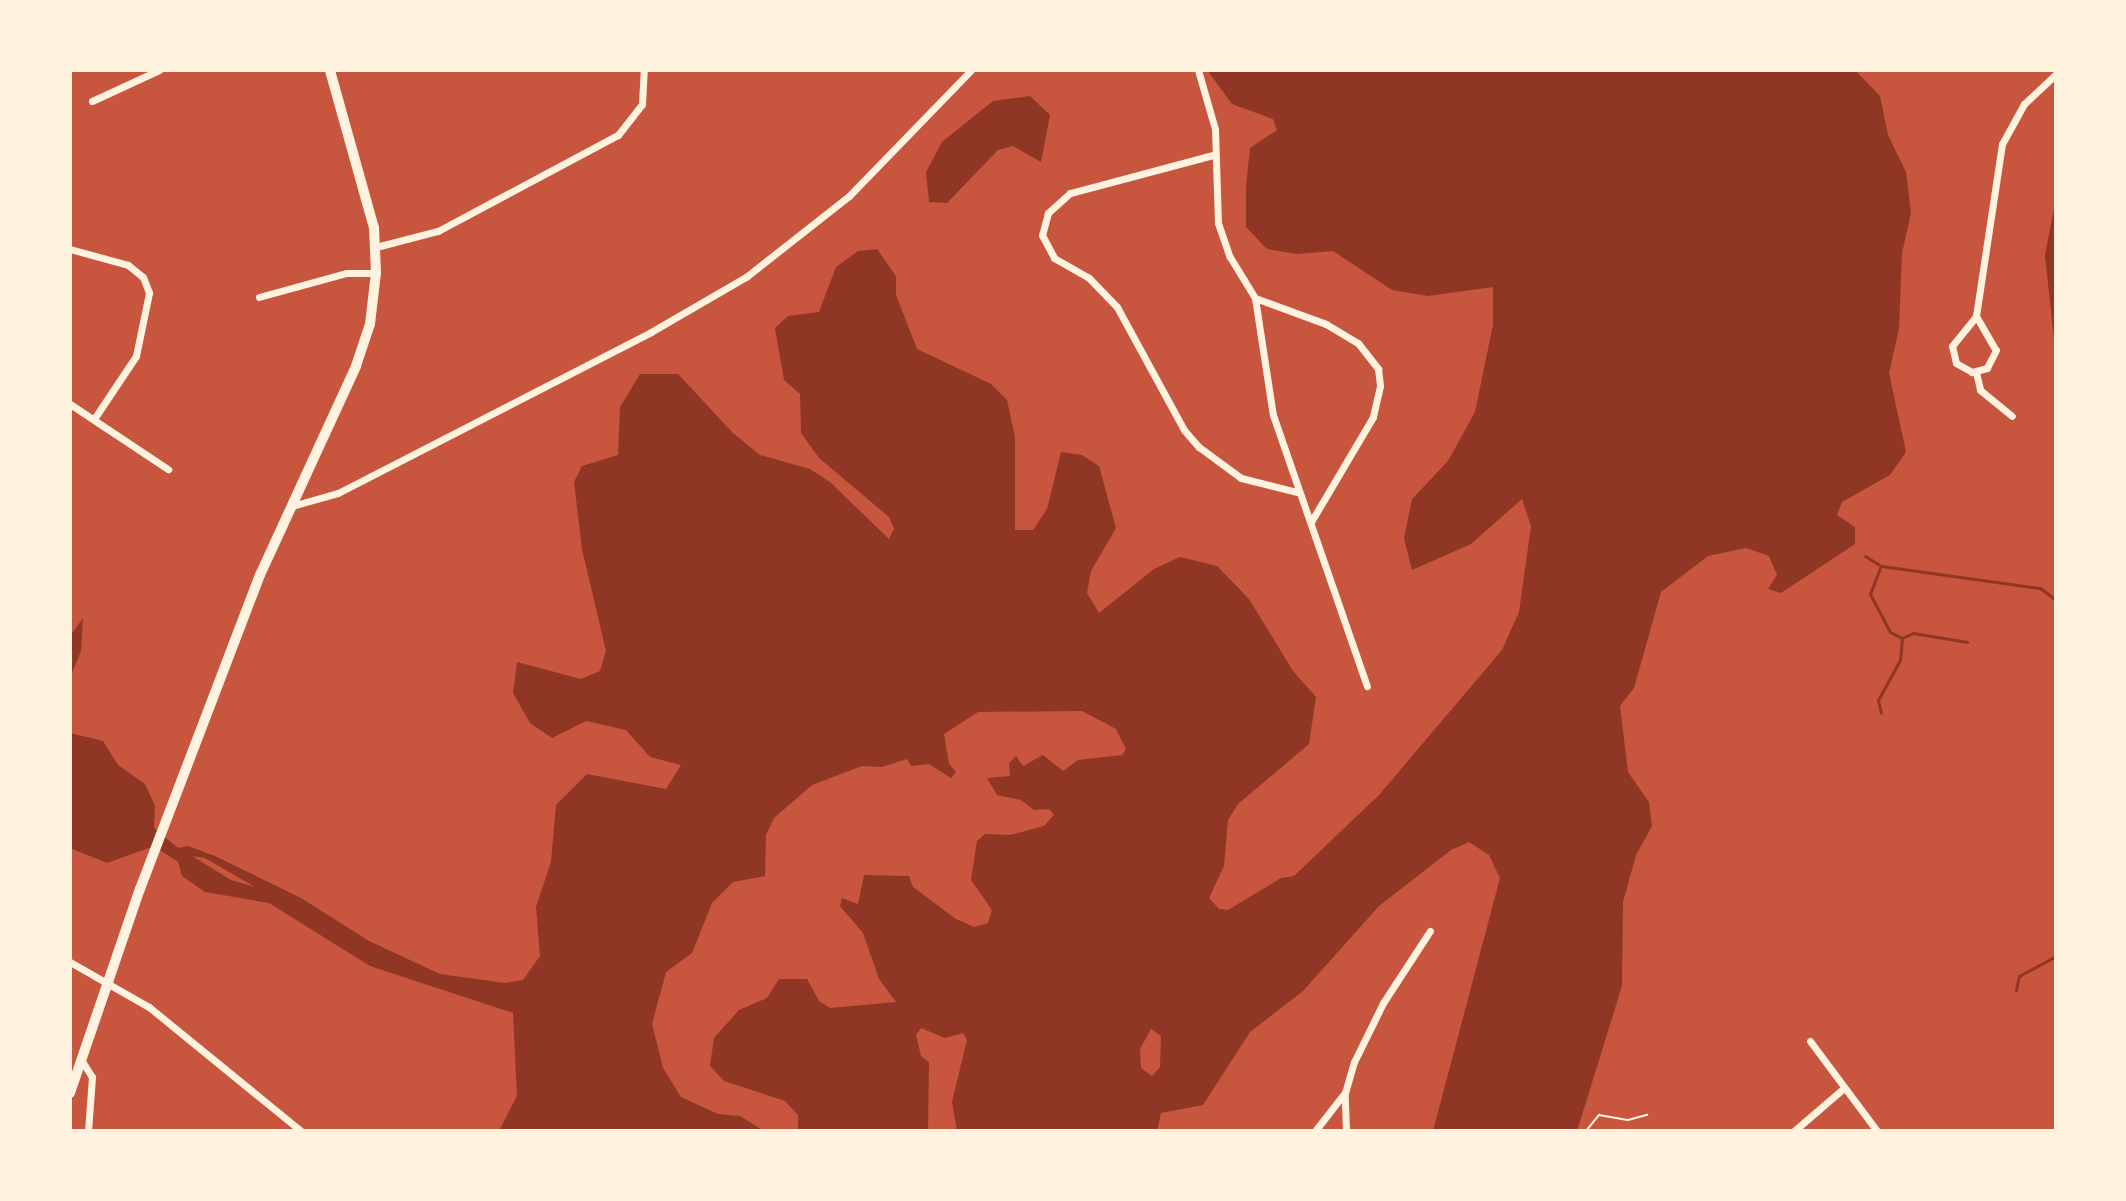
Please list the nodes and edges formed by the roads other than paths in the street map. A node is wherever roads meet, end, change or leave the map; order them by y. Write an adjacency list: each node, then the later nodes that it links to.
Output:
1 (159, 70): 7 (street)
2 (330, 70): 9 (main road)
3 (644, 70): 9 (street)
4 (971, 70): 21 (street)
5 (1198, 70): 8 (street)
6 (2056, 74): 14 (street)
7 (92, 101)
8 (1213, 155): 13 (street); 20 (street)
9 (376, 247): 11 (main road)
10 (70, 249): 18 (street)
11 (376, 273): 12 (street); 21 (main road)
12 (259, 297)
13 (1255, 298): 20 (street); 22 (street)
14 (1976, 316): 15 (street); 15 (street)
15 (1976, 372): 17 (street)
16 (70, 404): 18 (street)
17 (2012, 416)
18 (94, 419): 19 (street)
19 (168, 469)
20 (1297, 492): 22 (street)
21 (292, 506): 26 (main road)
22 (1311, 522): 23 (street)
23 (1367, 686)
24 (1430, 931): 31 (street)
25 (70, 962): 26 (street)
26 (109, 982): 28 (main road); 33 (street)
27 (1810, 1041): 29 (street)
28 (82, 1061): 30 (main road); 32 (street)
29 (1844, 1088): 36 (street); 37 (street)
30 (70, 1093)
31 (1345, 1093): 34 (street); 35 (street)
32 (88, 1131)
33 (301, 1131)
34 (1315, 1131)
35 (1346, 1131)
36 (1794, 1131)
37 (1877, 1131)

